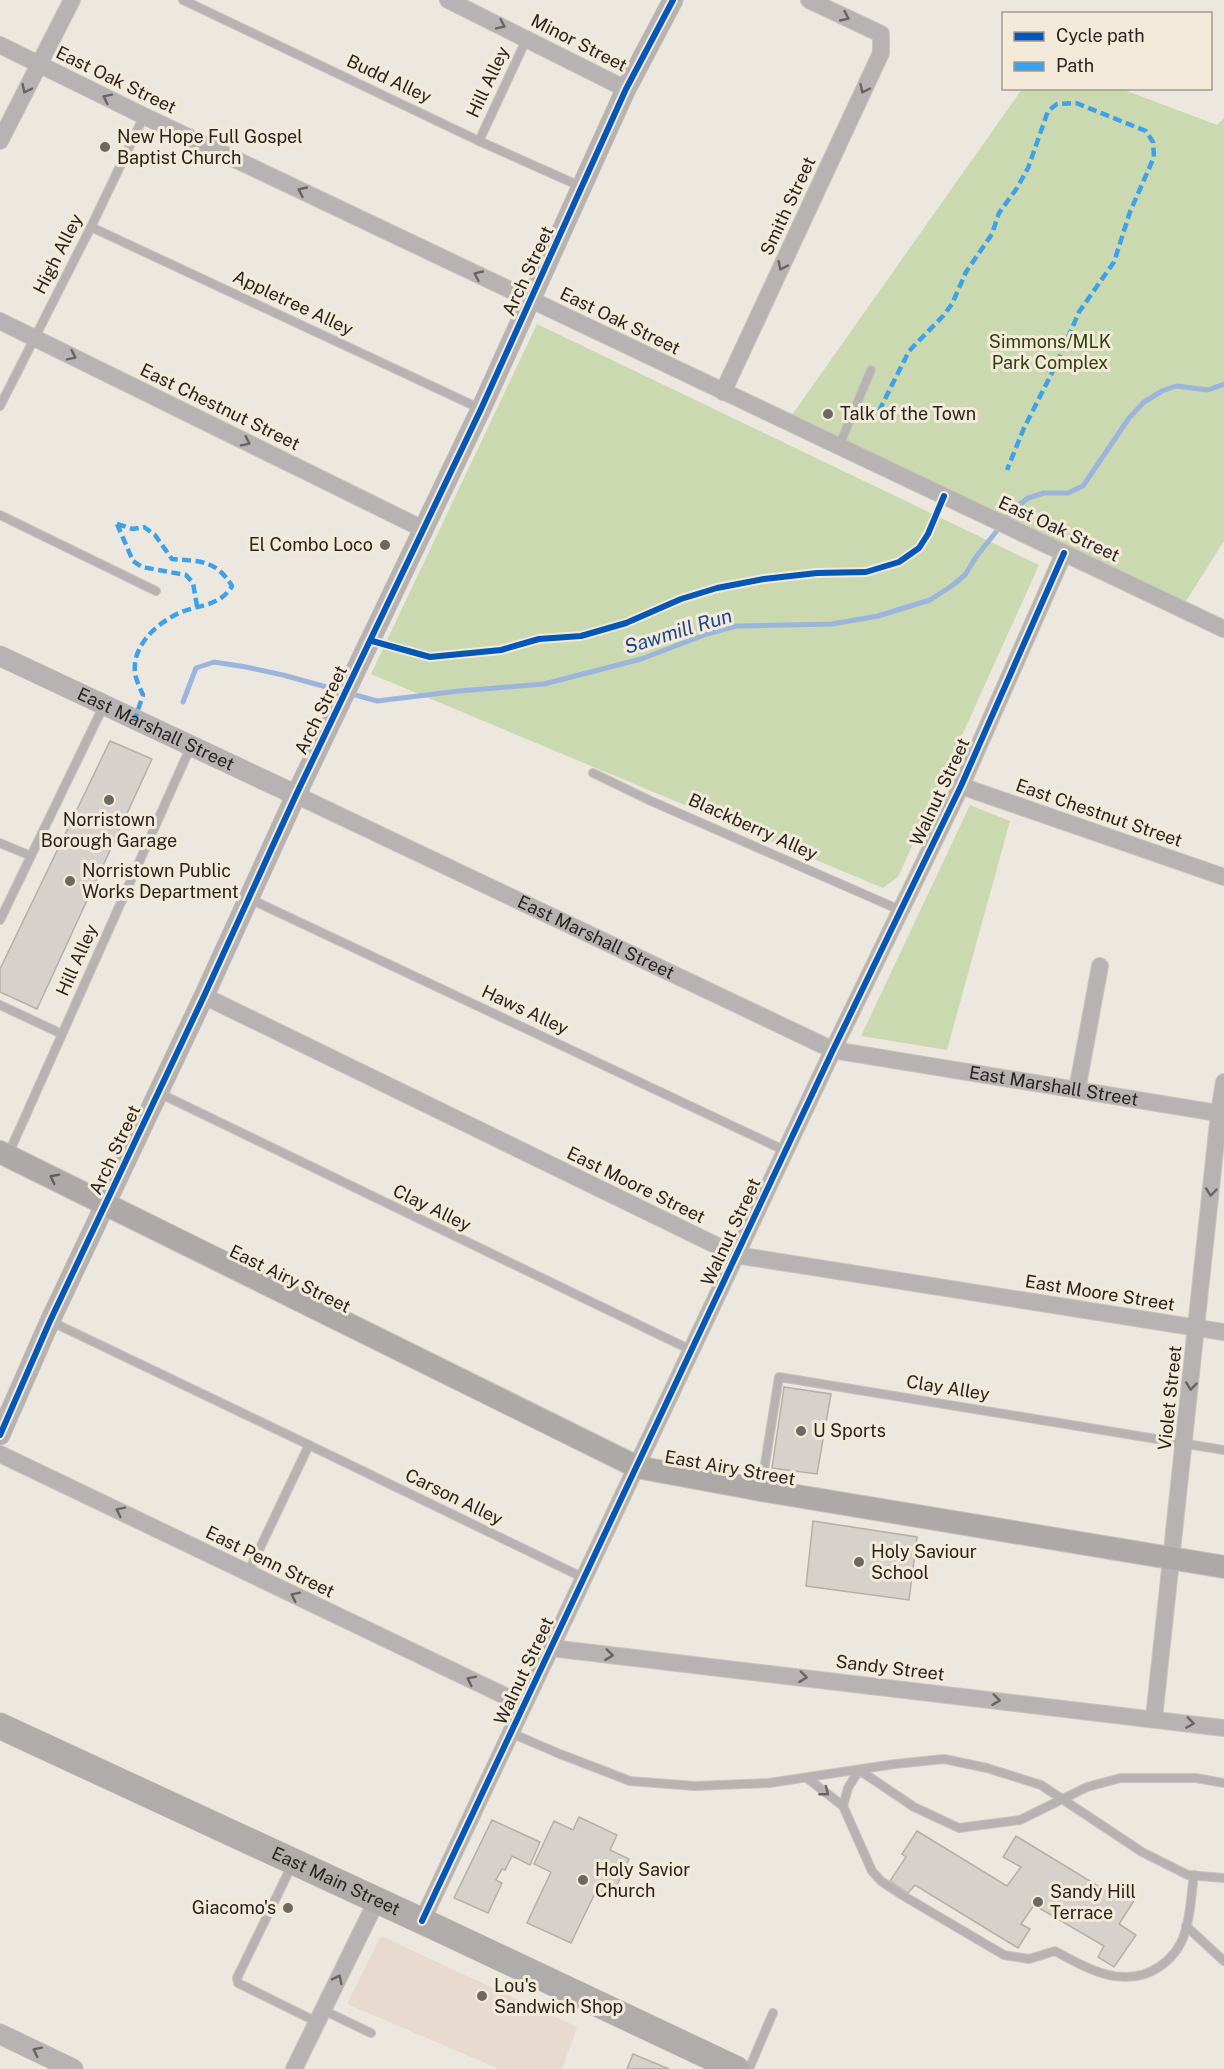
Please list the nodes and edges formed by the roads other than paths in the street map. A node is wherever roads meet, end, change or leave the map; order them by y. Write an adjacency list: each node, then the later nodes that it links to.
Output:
1 (72, 0): 9 (street)
2 (183, 0): 6 (lane, Budd Alley)
3 (448, 0): 7 (street, Minor Street, one-way to 7)
4 (673, 0): 10 (street, Arch Street)
5 (809, 0): 20 (street, Smith Street, one-way to 20)
6 (199, 3): 13 (lane, Budd Alley)
7 (527, 38): 10 (street, Minor Street); 13 (lane, Hill Alley)
8 (0, 45): 9 (street, East Oak Street)
9 (38, 64): 11 (street, East Oak Street, one-way to 9); 12 (street, one-way to 12)
10 (626, 89): 14 (street, Arch Street)
11 (144, 116): 15 (lane, High Alley); 16 (street, East Oak Street, one-way to 11)
12 (0, 141)
13 (479, 141): 14 (lane, Budd Alley)
14 (582, 187): 16 (street, Arch Street)
15 (91, 227): 18 (lane, High Alley); 22 (lane, Appletree Alley)
16 (530, 300): 20 (street, East Oak Street); 22 (street, Arch Street)
17 (0, 321): 18 (street, East Chestnut Street)
18 (34, 337): 21 (lane, High Alley); 25 (street, East Chestnut Street, one-way to 25)
19 (871, 370): 23 (lane)
20 (723, 392): 23 (street, East Oak Street)
21 (0, 406)
22 (481, 409): 25 (street, Arch Street)
23 (839, 447): 26 (street, East Oak Street)
24 (0, 515): 27 (lane)
25 (423, 529): 34 (street, Arch Street)
26 (1064, 553): 28 (street, East Oak Street); 33 (street, Walnut Street)
27 (156, 591)
28 (1224, 629)
29 (0, 656): 30 (street, East Marshall Street)
30 (104, 705): 31 (street, East Marshall Street); 36 (lane)
31 (191, 746): 34 (street, East Marshall Street); 44 (lane, Hill Alley)
32 (593, 773): 39 (lane, Blackberry Alley)
33 (961, 786): 37 (street, East Chestnut Street); 39 (street, Walnut Street)
34 (296, 795): 38 (street, Arch Street); 45 (street, East Marshall Street)
35 (0, 843): 36 (lane)
36 (31, 856): 40 (lane)
37 (1224, 877)
38 (250, 899): 42 (street, Arch Street); 50 (lane, Haws Alley)
39 (900, 910): 45 (street, Walnut Street)
40 (0, 920)
41 (1100, 966): 47 (street)
42 (204, 996): 48 (street, Arch Street); 53 (street, East Moore Street)
43 (0, 1005): 44 (lane)
44 (62, 1034): 51 (lane, Hill Alley)
45 (833, 1050): 47 (street, East Marshall Street); 50 (street, Walnut Street)
46 (1224, 1082): 49 (street, Violet Street)
47 (1077, 1090): 49 (street, East Marshall Street)
48 (159, 1093): 52 (street, Arch Street); 57 (lane, Clay Alley)
49 (1222, 1114): 55 (street, Violet Street, one-way to 55)
50 (786, 1151): 53 (street, Walnut Street)
51 (4, 1153): 52 (main road, East Airy Street, one-way to 51)
52 (107, 1204): 54 (street, Arch Street); 63 (main road, East Airy Street)
53 (736, 1255): 55 (street, East Moore Street); 57 (street, Walnut Street)
54 (50, 1321): 58 (street, Arch Street); 60 (lane, Carson Alley)
55 (1197, 1328): 56 (street, East Moore Street); 59 (street, Violet Street, one-way to 59)
56 (1224, 1332)
57 (693, 1351): 63 (street, Walnut Street)
58 (0, 1435)
59 (1184, 1444): 61 (lane, Clay Alley); 64 (lane, Clay Alley); 65 (street, Violet Street)
60 (309, 1445): 67 (lane); 68 (lane, Carson Alley)
61 (1224, 1450)
62 (0, 1454): 67 (street, East Penn Street, one-way to 62)
63 (637, 1467): 64 (main road, East Airy Street); 68 (street, Walnut Street)
64 (761, 1490): 65 (main road, East Airy Street)
65 (1172, 1558): 66 (main road, East Airy Street); 71 (street, Violet Street)
66 (1224, 1567)
67 (248, 1573): 70 (street, East Penn Street, one-way to 67)
68 (584, 1578): 69 (street, Walnut Street)
69 (551, 1648): 70 (street, Walnut Street); 71 (street, Sandy Street, one-way to 71)
70 (524, 1706): 74 (street, Walnut Street)
71 (1154, 1718): 73 (street, Sandy Street, one-way to 73)
72 (0, 1726): 80 (main road, East Main Street)
73 (1224, 1728)
74 (511, 1733): 76 (lane); 84 (street, Walnut Street)
75 (859, 1770): 76 (lane); 78 (lane); 78 (lane); 79 (lane)
76 (807, 1778): 79 (lane, one-way to 79)
77 (1224, 1783): 78 (lane)
78 (1061, 1798): 81 (lane)
79 (843, 1806): 85 (lane)
80 (293, 1862): 83 (main road, East Main Street); 88 (lane)
81 (1194, 1875): 82 (lane); 85 (lane)
82 (1224, 1878)
83 (377, 1900): 84 (main road, East Main Street); 88 (street, one-way to 83)
84 (422, 1921): 93 (main road, East Main Street)
85 (1186, 1926): 86 (lane)
86 (1224, 1961)
87 (773, 2013): 94 (lane)
88 (320, 2016): 89 (lane); 92 (street)
89 (371, 2033)
90 (0, 2034): 91 (street, one-way to 90)
91 (74, 2069)
92 (294, 2069)
93 (736, 2069)
94 (749, 2069)

